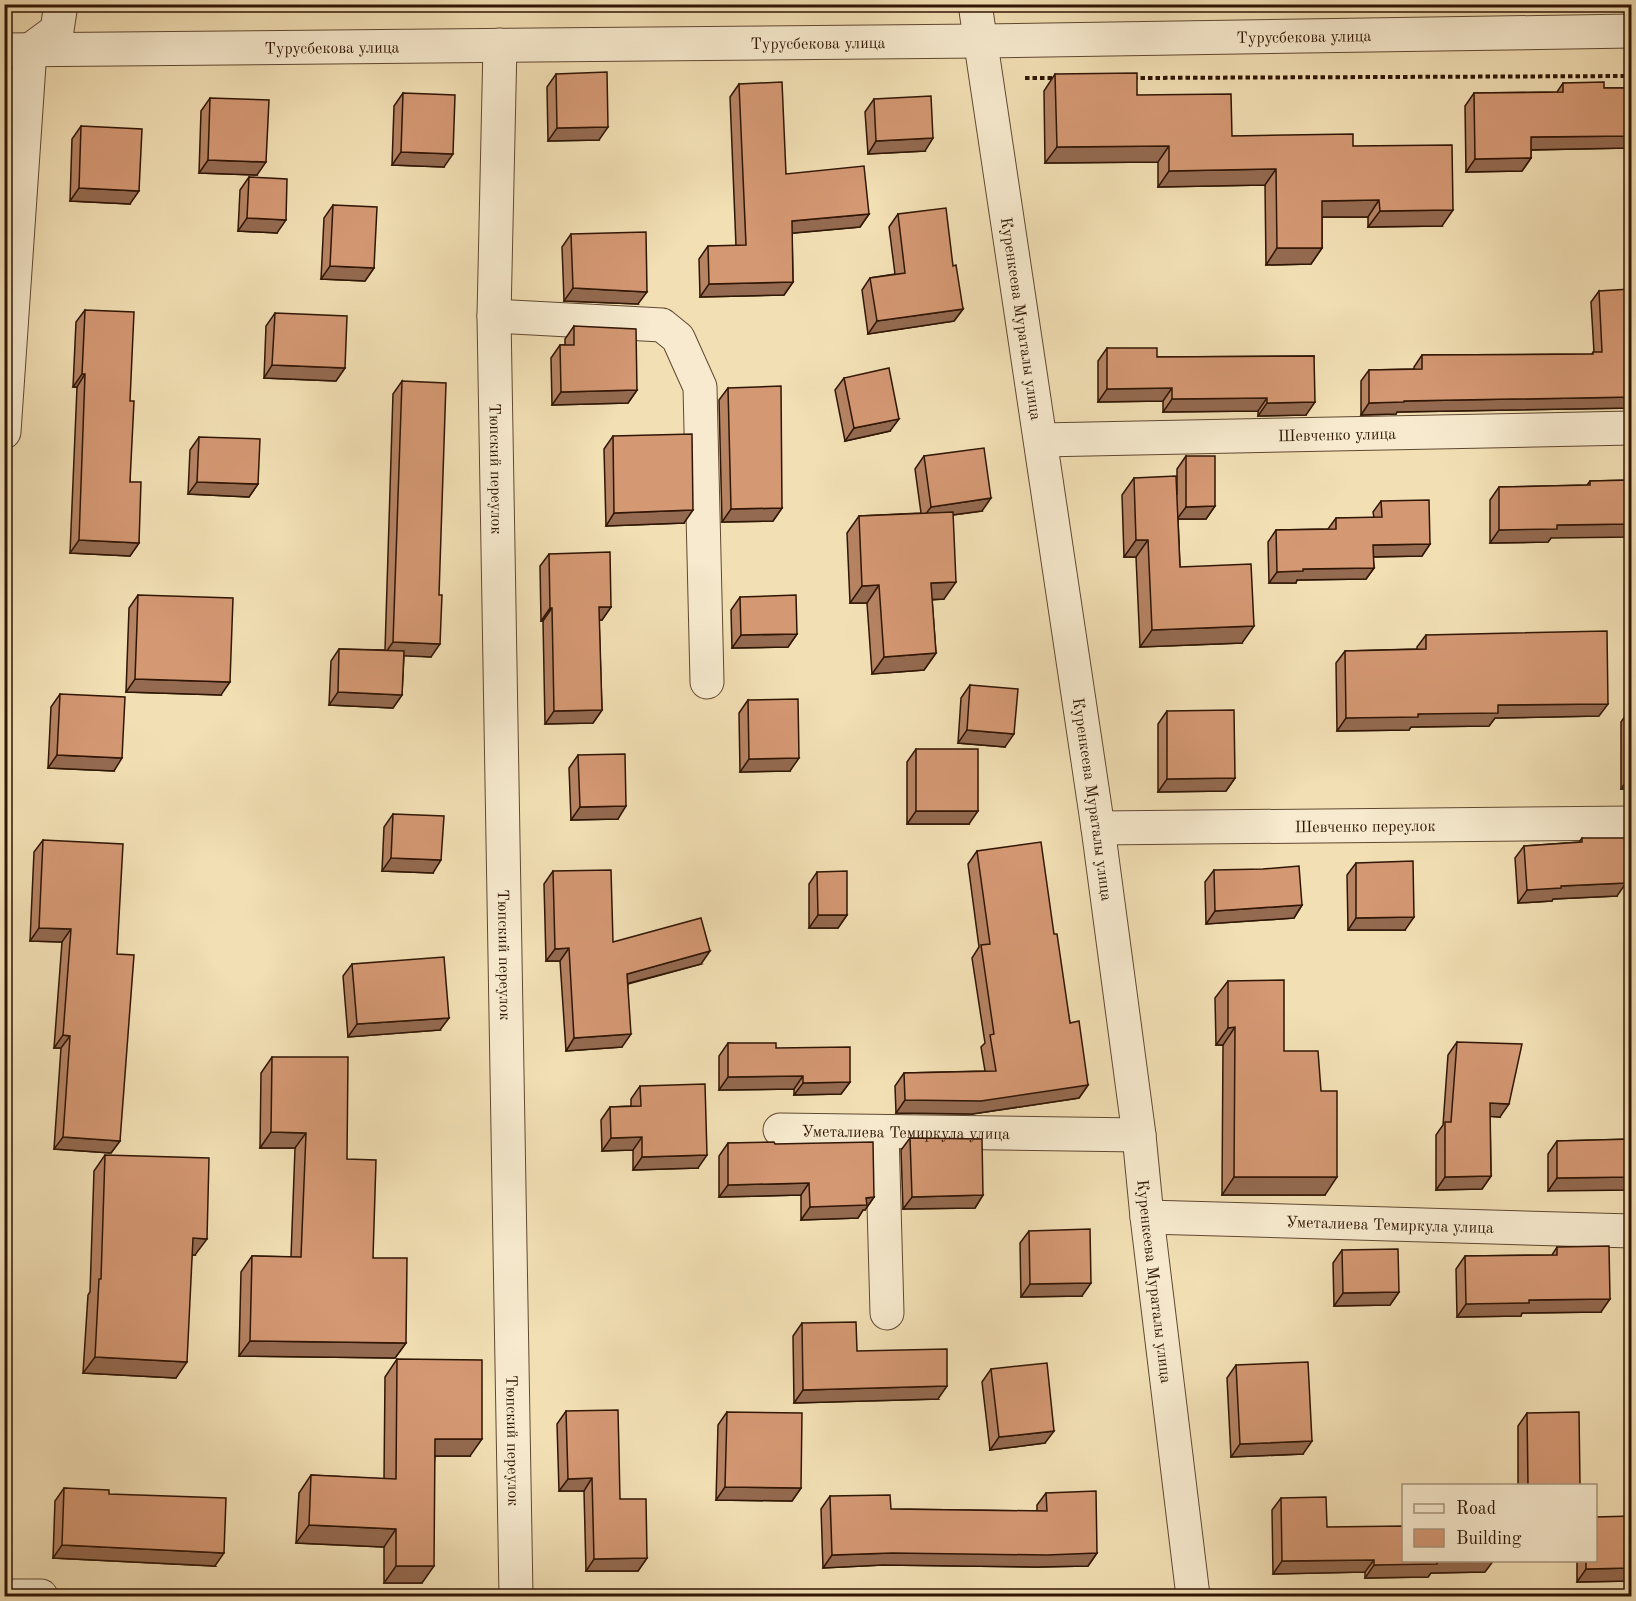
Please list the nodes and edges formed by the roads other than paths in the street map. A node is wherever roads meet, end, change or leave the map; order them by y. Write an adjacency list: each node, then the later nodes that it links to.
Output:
1 (61, 4): 6 (street)
2 (975, 4): 4 (street, Куренкеева Мураталы улица)
3 (1632, 31): 4 (street, Турусбекова улица)
4 (980, 41): 5 (street, Турусбекова улица); 10 (street, Куренкеева Мураталы улица)
5 (500, 45): 6 (street, Турусбекова улица); 7 (street, Тюпский переулок)
6 (17, 50): 9 (street)
7 (494, 316): 11 (street); 22 (street, Тюпский переулок)
8 (1632, 428): 10 (street, Шевченко улица)
9 (4, 432)
10 (1041, 440): 13 (street, Куренкеева Мураталы улица)
11 (707, 682)
12 (1632, 823): 13 (street, Шевченко переулок)
13 (1098, 828): 16 (street, Куренкеева Мураталы улица)
14 (780, 1130): 15 (street, Уметалиева Темиркула улица)
15 (882, 1132): 16 (street, Уметалиева Темиркула улица); 19 (street)
16 (1139, 1135): 17 (street, Куренкеева Мураталы улица)
17 (1147, 1217): 18 (street, Уметалиева Темиркула улица); 23 (street, Куренкеева Мураталы улица)
18 (1632, 1231)
19 (886, 1313)
20 (4, 1596): 21 (street)
21 (41, 1596)
22 (516, 1596)
23 (1193, 1596)

